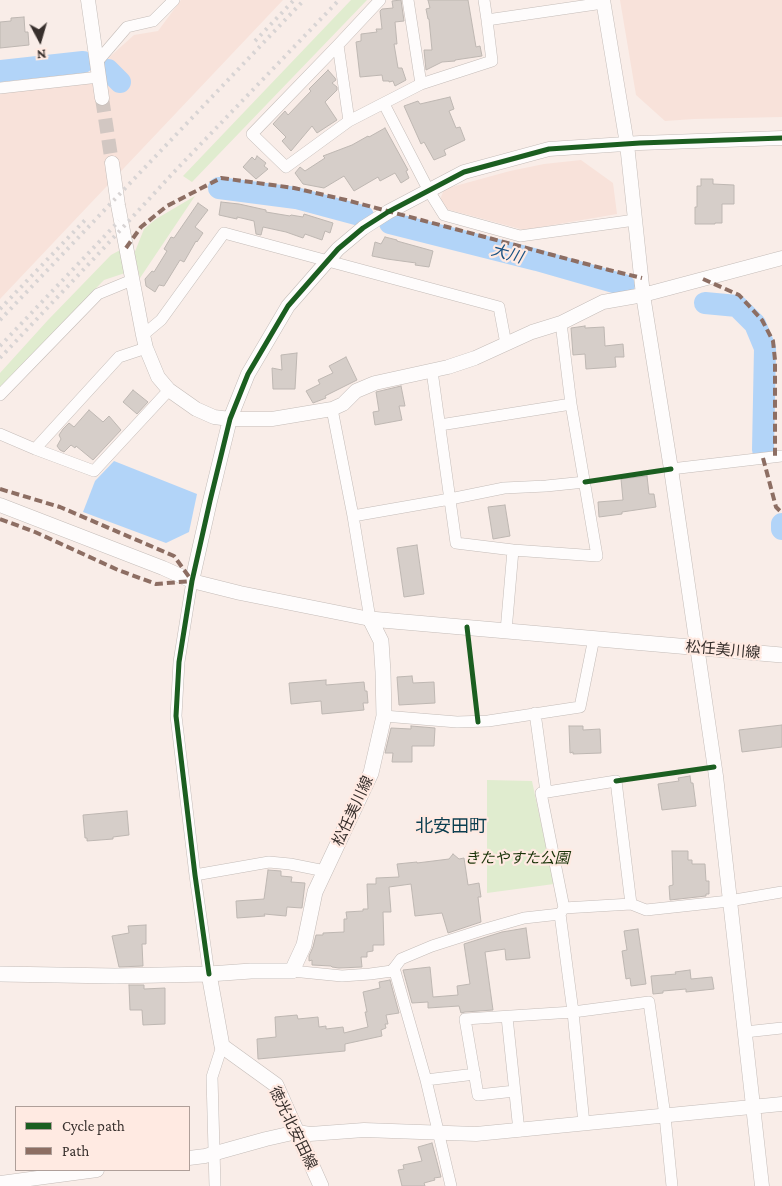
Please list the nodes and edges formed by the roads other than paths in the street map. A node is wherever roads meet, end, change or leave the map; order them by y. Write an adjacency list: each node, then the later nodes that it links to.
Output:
1 (88, 0): 9 (street)
2 (174, 0): 9 (street)
3 (380, 0): 8 (street)
4 (408, 0): 11 (street)
5 (484, 0): 7 (street)
6 (603, 2): 7 (street); 17 (street)
7 (487, 20): 11 (street)
8 (338, 45): 15 (street); 15 (street)
9 (97, 62): 10 (street)
10 (99, 77): 12 (street); 13 (street)
11 (421, 84): 14 (street)
12 (0, 88)
13 (102, 98)
14 (384, 104): 15 (street); 19 (street)
15 (349, 121)
16 (782, 138): 17 (street)
17 (627, 144): 19 (street); 20 (street)
18 (112, 163): 23 (street)
19 (429, 190): 20 (street); 22 (street)
20 (635, 220): 24 (street)
21 (782, 258): 24 (street)
22 (327, 262): 26 (street); 27 (street); 33 (street)
23 (132, 280): 26 (street); 30 (street)
24 (644, 295): 25 (street); 38 (street)
25 (561, 323): 27 (street); 31 (street)
26 (144, 342): 29 (street); 36 (street)
27 (506, 344): 28 (street)
28 (432, 371): 32 (street); 34 (street)
29 (169, 390): 33 (street); 36 (street)
30 (0, 395)
31 (571, 404): 34 (street); 39 (street)
32 (332, 409): 33 (street); 42 (street)
33 (230, 420): 44 (street)
34 (440, 424): 40 (street)
35 (0, 434): 36 (street)
36 (35, 449)
37 (782, 456): 38 (street)
38 (671, 469): 48 (street)
39 (585, 482): 40 (street); 43 (street)
40 (450, 499): 42 (street); 43 (street)
41 (0, 505): 44 (street)
42 (353, 516): 45 (street)
43 (514, 550): 46 (street)
44 (192, 581): 45 (street); 54 (street)
45 (370, 619): 46 (main road, 松任美川線); 51 (main road, 松任美川線)
46 (506, 630): 47 (main road, 松任美川線)
47 (594, 638): 48 (main road, 松任美川線); 50 (street)
48 (696, 647): 49 (main road, 松任美川線); 56 (street)
49 (782, 655)
50 (535, 714): 51 (street); 52 (street)
51 (384, 716): 53 (main road, 松任美川線)
52 (546, 792): 57 (street); 58 (street)
53 (325, 871): 54 (street); 60 (main road, 松任美川線)
54 (195, 875): 62 (street)
55 (782, 892): 56 (street)
56 (730, 901): 57 (street); 66 (street)
57 (631, 904): 58 (street)
58 (562, 911): 59 (street); 63 (street)
59 (394, 968): 60 (street); 69 (street)
60 (292, 971): 62 (main road)
61 (0, 974): 62 (main road)
62 (209, 974): 67 (main road)
63 (573, 1012): 64 (street); 73 (street); 74 (street)
64 (507, 1017): 68 (street); 70 (street)
65 (782, 1028): 66 (street)
66 (745, 1032): 72 (street)
67 (222, 1046): 76 (main road, 徳光北安田線); 78 (street)
68 (474, 1074): 69 (street); 70 (street)
69 (426, 1080): 77 (street)
70 (515, 1091): 75 (street)
71 (782, 1104): 72 (street)
72 (754, 1107): 73 (street); 86 (street)
73 (665, 1116): 74 (street); 85 (street)
74 (584, 1124): 75 (street)
75 (519, 1131): 77 (street)
76 (297, 1132): 77 (street); 78 (street); 83 (main road, 徳光北安田線)
77 (439, 1134): 84 (street)
78 (214, 1154): 79 (street); 82 (street)
79 (190, 1158)
80 (90, 1171): 81 (street)
81 (0, 1183)
82 (215, 1186)
83 (321, 1186)
84 (450, 1186)
85 (672, 1186)
86 (762, 1186)

